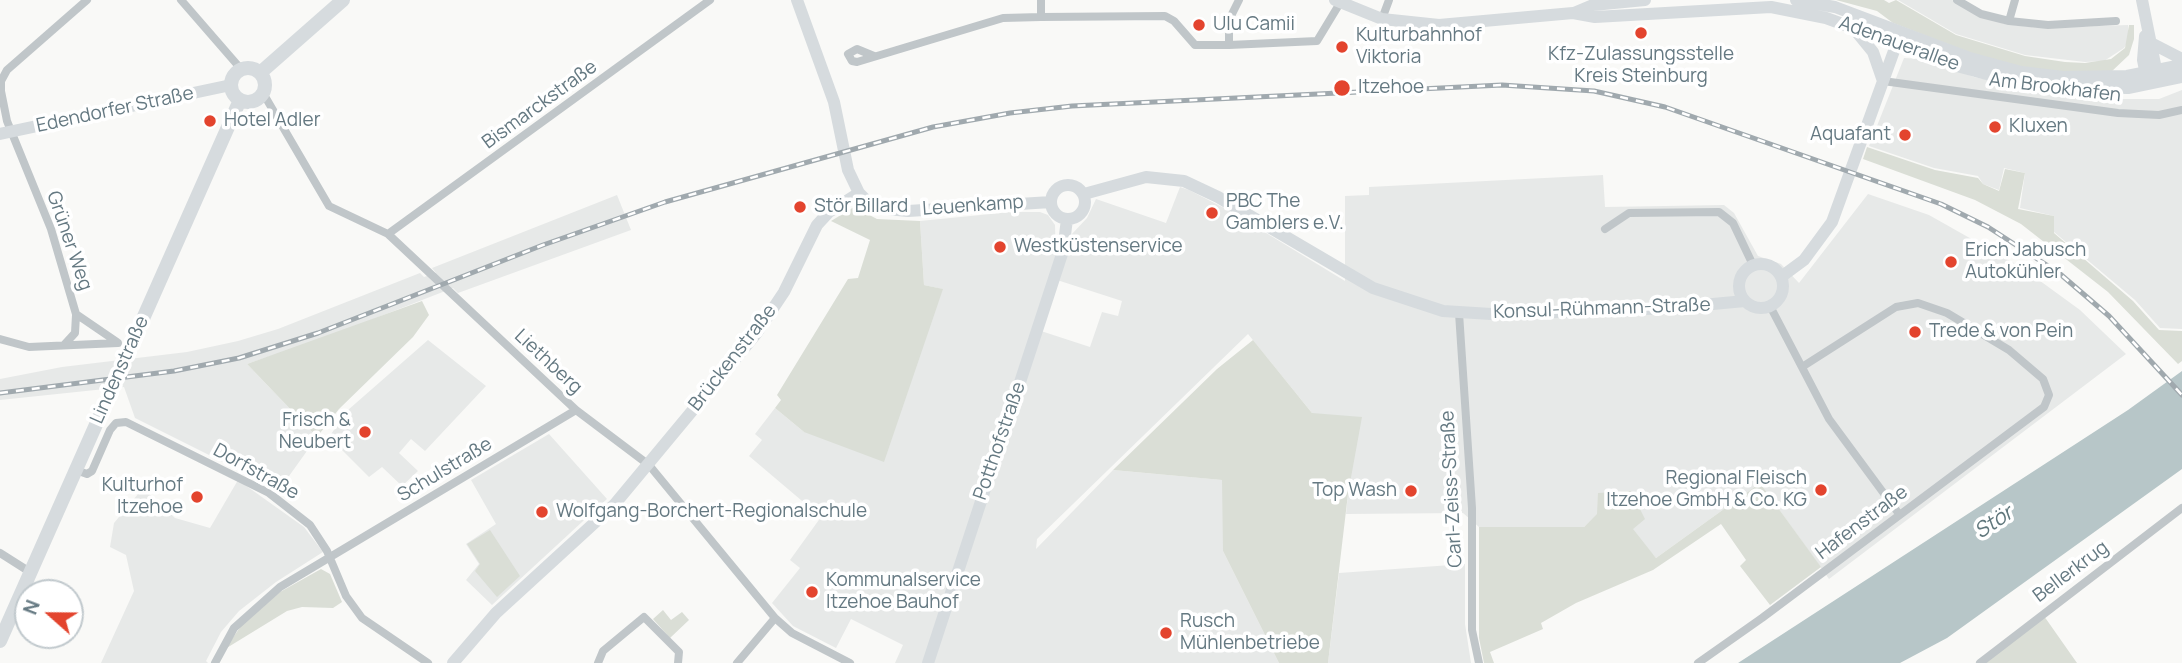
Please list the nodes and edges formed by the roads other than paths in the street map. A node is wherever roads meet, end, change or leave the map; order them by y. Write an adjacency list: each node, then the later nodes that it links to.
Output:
1 (87, 0): 36 (street, Grüner Weg)
2 (181, 0): 27 (street)
3 (343, 0): 28 (main road)
4 (710, 0): 42 (street, Bismarckstraße)
5 (797, 0): 37 (street)
6 (1041, 0): 16 (street)
7 (1239, 0): 23 (street)
8 (1389, 0): 17 (street)
9 (1645, 0): 15 (street, Adenauerallee)
10 (1796, 0): 21 (street, Adenauerallee)
11 (1957, 0): 18 (street)
12 (2015, 0): 18 (street)
13 (2141, 0): 22 (street)
14 (1338, 1): 17 (street, Adenauerallee); 23 (street)
15 (1573, 13): 17 (street, Adenauerallee); 20 (street, Adenauerallee)
16 (1041, 17): 23 (street); 24 (street)
17 (1382, 19)
18 (2009, 21): 19 (street)
19 (2116, 21)
20 (1850, 27): 21 (street, Adenauerallee); 31 (street)
21 (1899, 36): 30 (street, Adenauerallee); 31 (street)
22 (2148, 37): 25 (street); 30 (street)
23 (1229, 46)
24 (874, 56)
25 (2182, 59)
26 (2182, 65): 30 (street, Adenauerallee)
27 (241, 69): 28 (main road); 32 (main road)
28 (260, 73): 33 (main road)
29 (2182, 77): 30 (street, Adenauerallee)
30 (2152, 78)
31 (1883, 81): 35 (street, Am Brookhafen); 44 (street)
32 (230, 85): 34 (main road); 36 (street, Edendorfer Straße)
33 (262, 93): 34 (main road); 42 (street, Liethberg)
34 (240, 100): 51 (main road, Lindenstraße)
35 (2182, 110)
36 (6, 133): 48 (street, Grüner Weg)
37 (859, 193): 39 (street, Leuenkamp); 54 (street, Brückenstraße)
38 (1084, 194): 39 (street, Leuenkamp); 40 (street); 47 (street, Leuenkamp)
39 (1051, 202): 40 (street, Leuenkamp)
40 (1067, 219): 70 (street, Potthofstraße)
41 (1605, 229): 43 (street)
42 (388, 234): 53 (street, Liethberg)
43 (1753, 265): 44 (street); 45 (street)
44 (1781, 277): 46 (street)
45 (1745, 301): 46 (street, Konsul-Rühmann-Straße); 47 (street, Konsul-Rühmann-Straße)
46 (1770, 306): 52 (street)
47 (1459, 313): 71 (street, Carl-Zeiss-Straße)
48 (76, 314): 50 (street); 51 (street, Grüner Weg)
49 (0, 340): 50 (street)
50 (64, 345): 51 (street)
51 (123, 350): 55 (main road, Lindenstraße)
52 (1802, 367): 57 (street); 57 (street, Hafenstraße)
53 (576, 410): 54 (street, Liethberg); 59 (street, Schulstraße)
54 (649, 465): 61 (street, Liethberg); 65 (street, Brückenstraße)
55 (76, 470): 59 (street, Dorfstraße); 60 (main road, Lindenstraße)
56 (2182, 508): 73 (street, Bellerkrug)
57 (1899, 514): 72 (street, Hafenstraße)
58 (0, 552): 60 (street)
59 (329, 556): 63 (street, Schulstraße); 64 (street, Dorfstraße)
60 (30, 572): 62 (main road, Lindenstraße)
61 (775, 618): 68 (street); 69 (street)
62 (0, 641)
63 (215, 663)
64 (428, 663)
65 (453, 663)
66 (598, 663): 67 (street)
67 (678, 663)
68 (737, 663)
69 (850, 663)
70 (928, 663)
71 (1479, 663)
72 (1698, 663)
73 (1980, 663)

